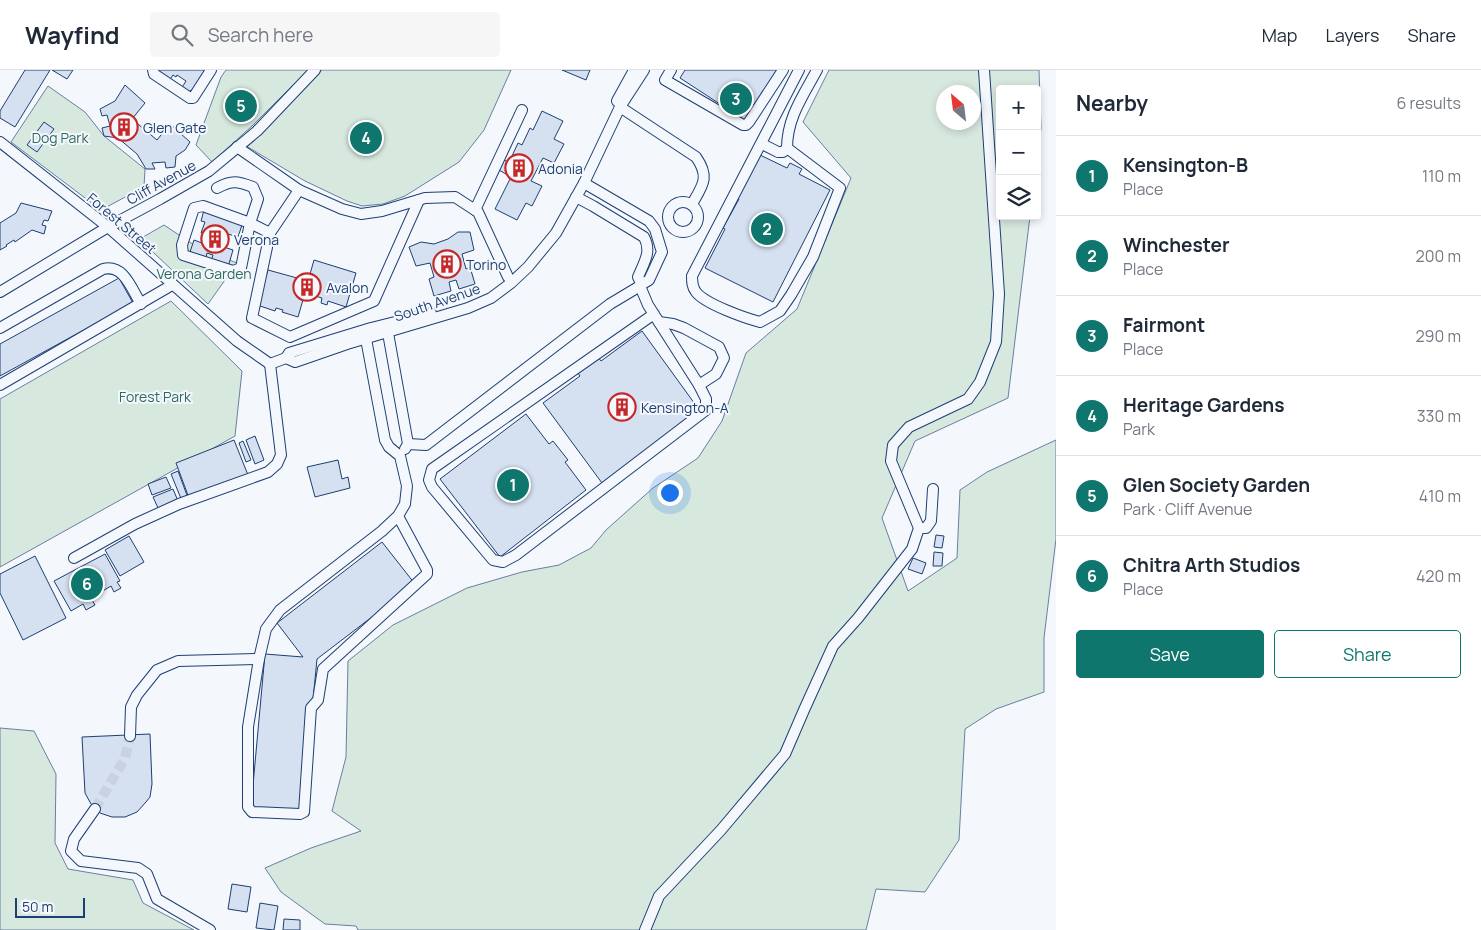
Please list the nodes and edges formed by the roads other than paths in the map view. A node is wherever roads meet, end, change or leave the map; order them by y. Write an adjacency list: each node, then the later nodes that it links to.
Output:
1 (153, 70): 2 (street)
2 (211, 70)
3 (315, 70): 15 (street, Cliff Avenue)
4 (634, 70): 27 (street)
5 (644, 70): 11 (street, South Avenue)
6 (671, 70): 7 (street)
7 (783, 70)
8 (799, 70): 14 (street)
9 (817, 70): 16 (street)
10 (984, 70): 44 (street)
11 (620, 107): 17 (street, South Avenue); 22 (street)
12 (522, 110): 23 (street)
13 (0, 142): 25 (street, Forest Street)
14 (762, 144): 16 (street); 16 (street)
15 (237, 147): 19 (street); 25 (street, Cliff Avenue)
16 (787, 148)
17 (584, 183): 20 (street, South Avenue); 28 (street)
18 (217, 188): 24 (street)
19 (299, 190): 21 (street); 26 (street)
20 (576, 197): 28 (street); 34 (street, South Avenue)
21 (419, 200): 23 (street); 26 (street)
22 (692, 204)
23 (475, 210): 27 (street)
24 (250, 223): 24 (street); 26 (street)
25 (108, 227): 29 (street, Forest Street); 30 (street, Cliff Avenue)
26 (270, 233)
27 (508, 277): 36 (street)
28 (640, 284): 32 (street); 40 (street)
29 (172, 285): 31 (street); 37 (street, Forest Street)
30 (0, 292)
31 (140, 304): 33 (street); 38 (street)
32 (656, 318): 39 (street); 39 (street); 39 (street)
33 (0, 328)
34 (388, 333): 35 (street, South Avenue); 40 (street)
35 (366, 338): 36 (street, South Avenue); 41 (street)
36 (286, 358): 37 (street, South Avenue)
37 (270, 364): 45 (street)
38 (0, 385)
39 (699, 385)
40 (408, 444): 41 (street)
41 (400, 456): 43 (street)
42 (934, 489): 44 (street)
43 (398, 516): 46 (street); 46 (street)
44 (919, 528): 50 (street)
45 (74, 558)
46 (259, 659): 47 (street)
47 (130, 736)
48 (95, 809): 49 (street)
49 (210, 930)
50 (645, 930)

